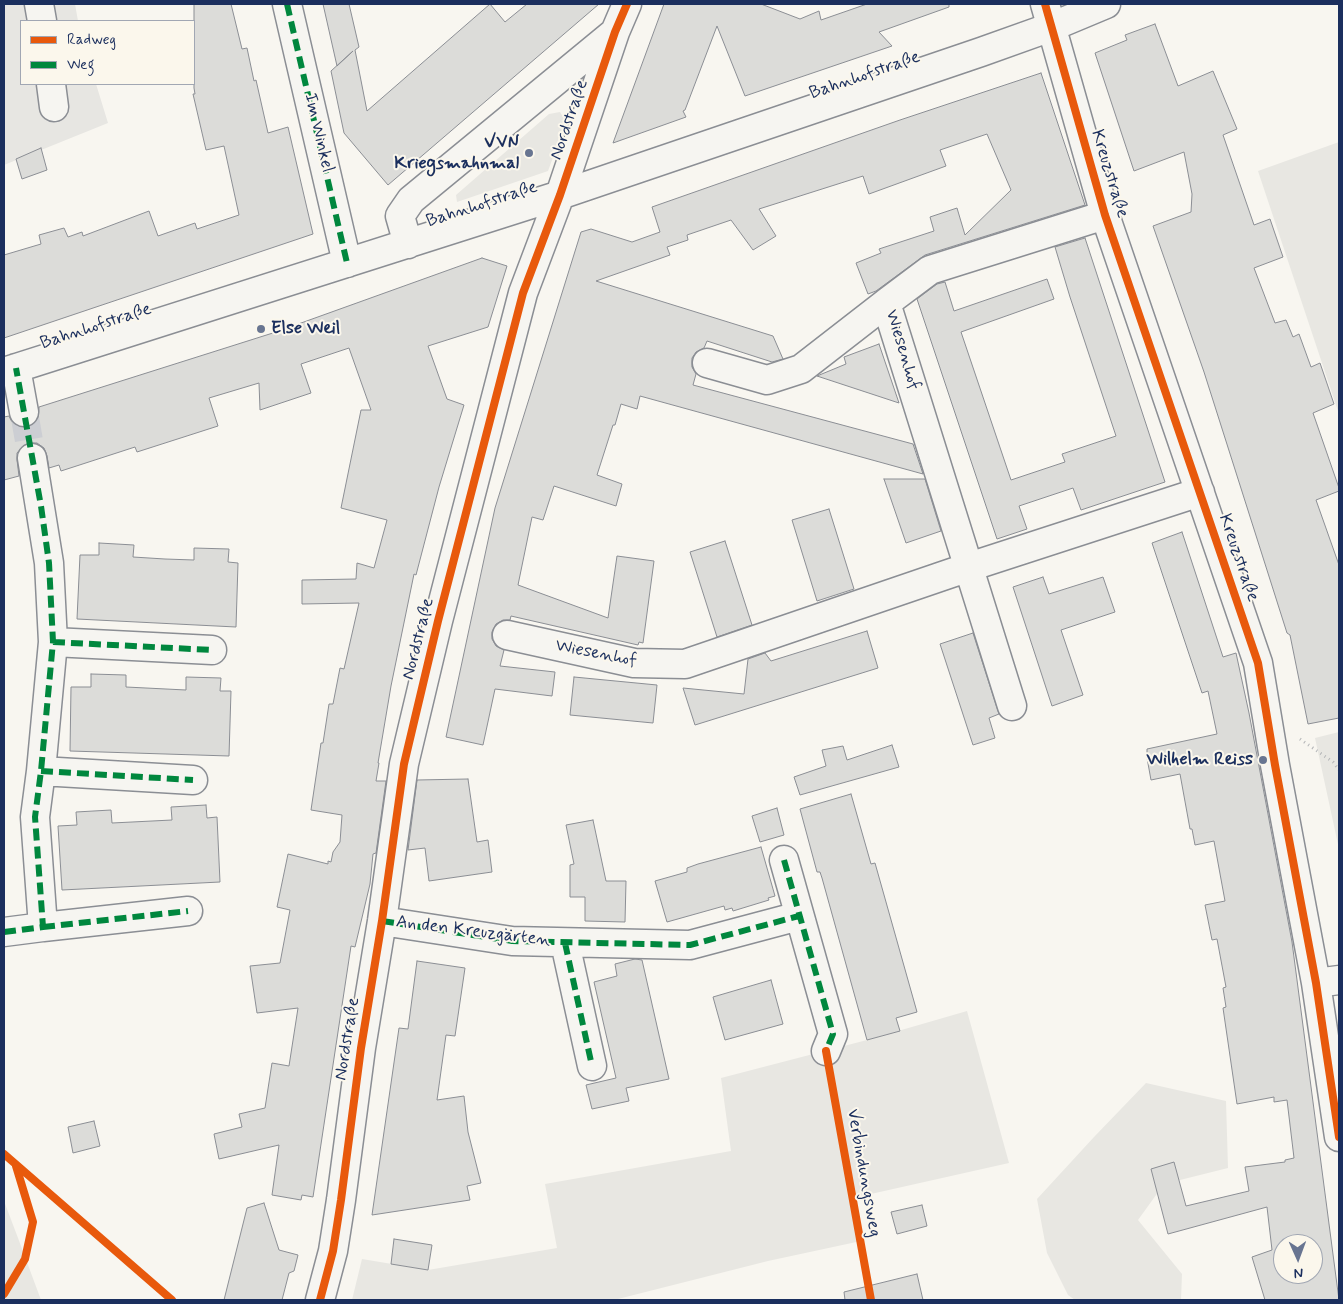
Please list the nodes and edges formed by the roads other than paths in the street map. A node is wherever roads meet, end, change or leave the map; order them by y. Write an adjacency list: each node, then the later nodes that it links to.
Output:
1 (39, 4): 6 (street)
2 (287, 4): 11 (street, Im Winkel)
3 (627, 4): 7 (street, Nordstraße)
4 (1106, 4): 5 (street, Bahnhofstraße)
5 (1048, 15): 8 (street, Bahnhofstraße); 9 (street, Kreuzstraße)
6 (42, 20)
7 (616, 32): 8 (street, Nordstraße); 10 (street, Bahnhofstraße)
8 (560, 196): 10 (street, Bahnhofstraße); 28 (street, Nordstraße)
9 (1105, 215): 12 (street, Wiesenhof); 17 (street, Kreuzstraße)
10 (408, 244): 11 (street, Bahnhofstraße)
11 (347, 263): 14 (street, Bahnhofstraße)
12 (886, 303): 13 (street); 18 (street, Wiesenhof)
13 (707, 363)
14 (10, 370): 15 (street)
15 (24, 412)
16 (32, 458): 20 (street)
17 (1200, 492): 18 (street, Wiesenhof); 32 (street, Kreuzstraße)
18 (969, 567): 19 (street, Wiesenhof); 22 (street, Wiesenhof)
19 (507, 635)
20 (53, 642): 21 (street); 23 (street)
21 (212, 650)
22 (1012, 706)
23 (41, 771): 24 (street); 29 (street)
24 (193, 780)
25 (784, 860): 27 (street)
26 (188, 910): 29 (street)
27 (799, 916): 31 (street, An den Kreuzgärten); 33 (street)
28 (382, 920): 31 (street, An den Kreuzgärten); 36 (street, Nordstraße)
29 (43, 927): 30 (street)
30 (4, 932)
31 (564, 943): 34 (street, An den Kreuzgärten)
32 (1328, 981): 35 (street, Kreuzstraße)
33 (826, 1051)
34 (592, 1066)
35 (1339, 1137)
36 (320, 1300)

